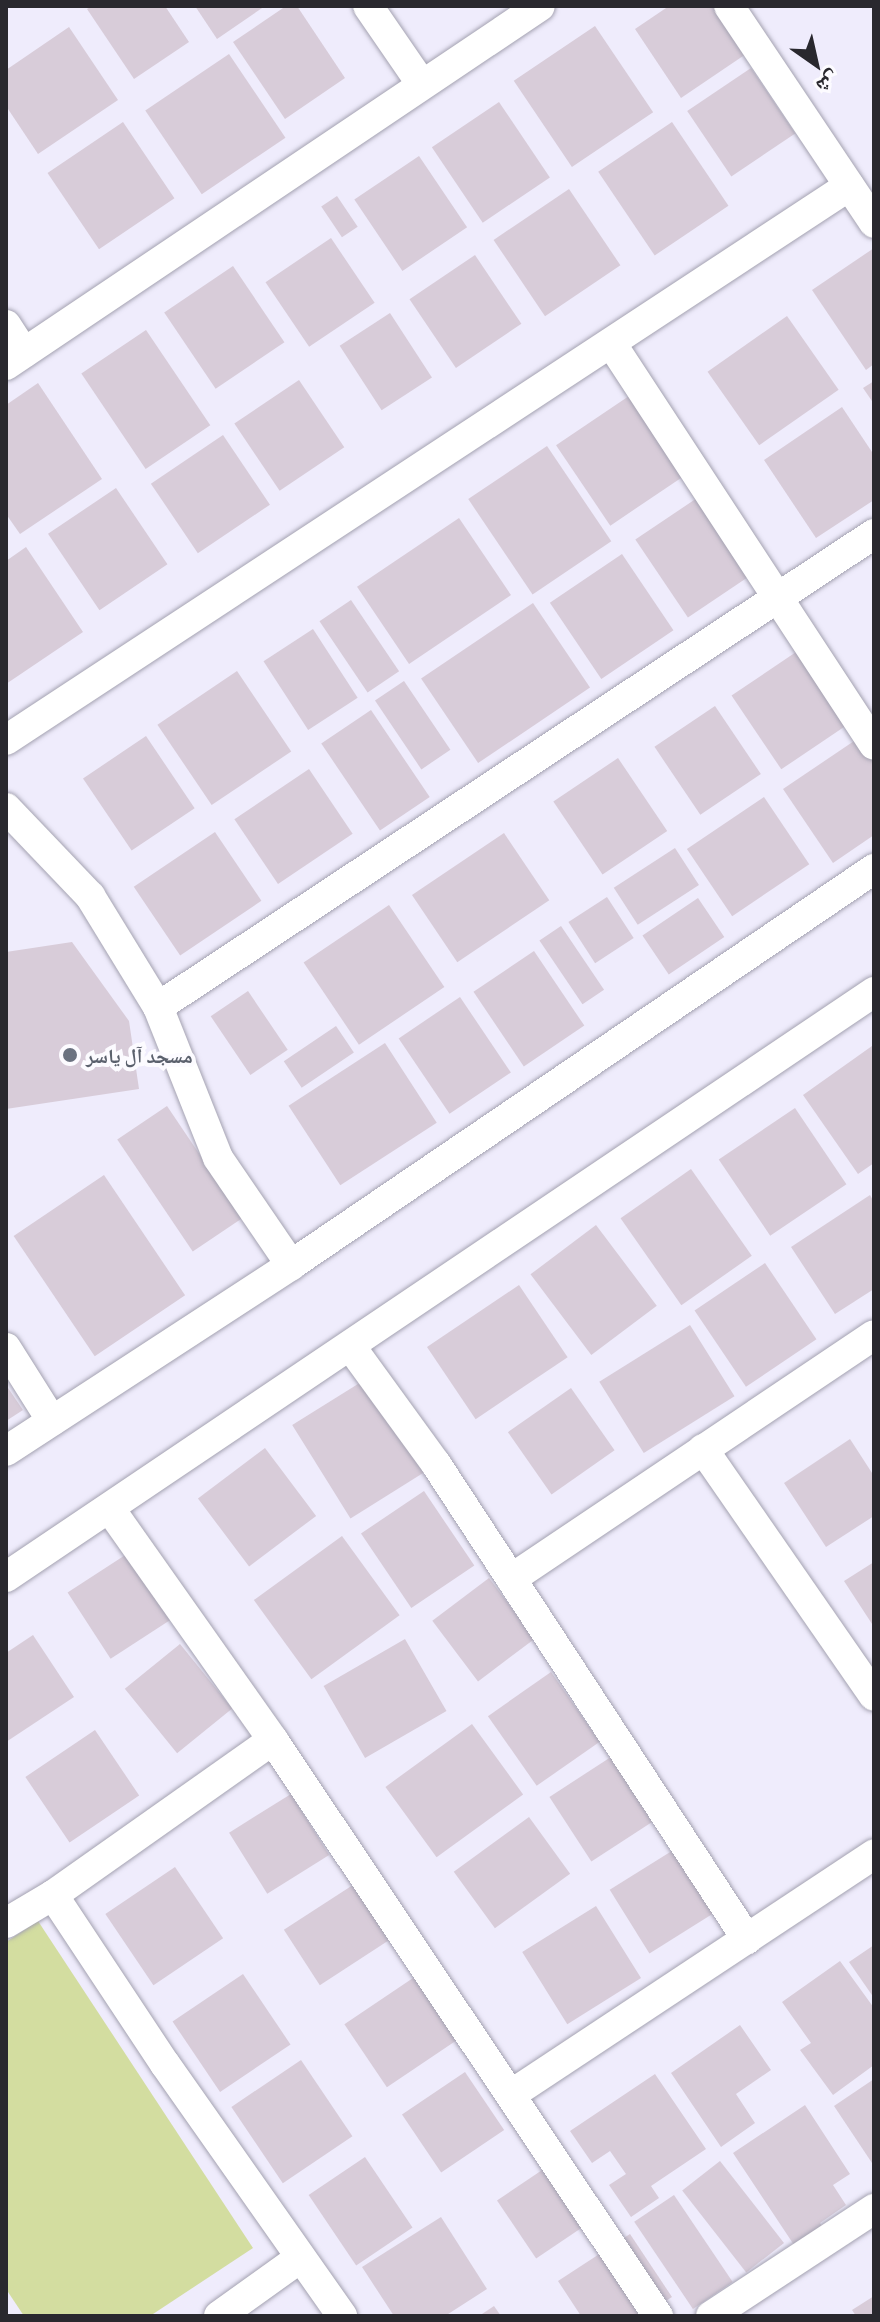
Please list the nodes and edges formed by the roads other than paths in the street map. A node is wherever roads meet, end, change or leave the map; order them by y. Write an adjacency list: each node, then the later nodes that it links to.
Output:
1 (368, 6): 4 (street)
2 (540, 6): 4 (street)
3 (729, 6): 5 (street)
4 (421, 83): 9 (street)
5 (849, 186): 6 (street); 8 (street)
6 (874, 223)
7 (6, 325): 9 (street)
8 (611, 343): 11 (street); 12 (street)
9 (15, 359)
10 (874, 534): 11 (street)
11 (779, 599): 13 (street); 17 (street)
12 (6, 740)
13 (874, 745)
14 (6, 808): 17 (street)
15 (874, 869): 18 (street)
16 (874, 992): 20 (street)
17 (158, 1007): 18 (street)
18 (291, 1265): 22 (street)
19 (874, 1335): 23 (street)
20 (351, 1347): 25 (street); 27 (street)
21 (6, 1348): 22 (street)
22 (52, 1421): 24 (street)
23 (703, 1449): 27 (street); 28 (street)
24 (6, 1451)
25 (110, 1509): 26 (street); 29 (street)
26 (6, 1577)
27 (511, 1579): 33 (street)
28 (874, 1696)
29 (273, 1740): 31 (street); 34 (street)
30 (874, 1854): 33 (street)
31 (53, 1895): 32 (street); 36 (street)
32 (6, 1923)
33 (747, 1939): 34 (street)
34 (512, 2094): 39 (street)
35 (874, 2209): 40 (street)
36 (300, 2258): 37 (street); 38 (street)
37 (219, 2316)
38 (342, 2316)
39 (658, 2316)
40 (711, 2316)

